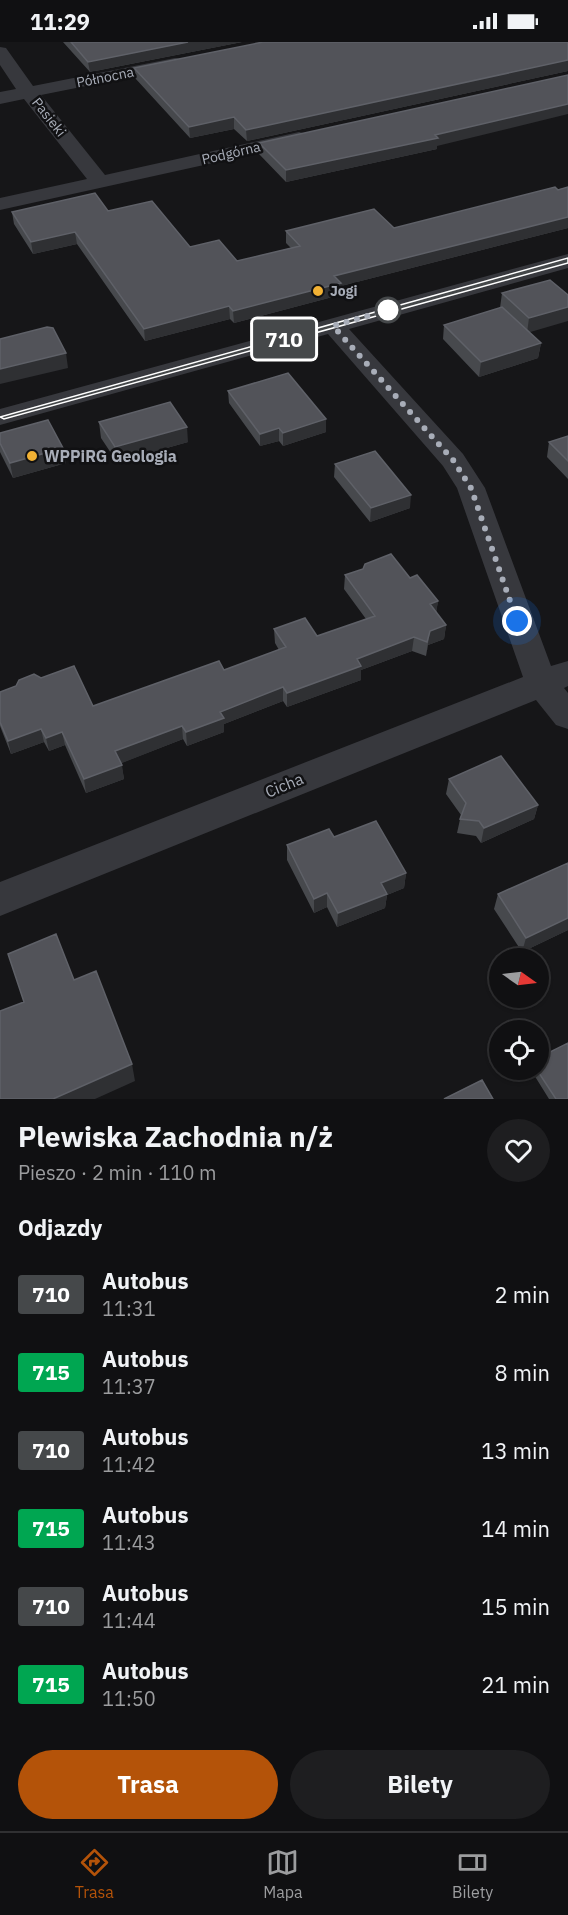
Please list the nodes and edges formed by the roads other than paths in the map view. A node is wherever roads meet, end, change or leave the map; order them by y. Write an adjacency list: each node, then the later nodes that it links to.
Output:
1 (0, 52): 3 (street, Pasieki)
2 (190, 60): 3 (street, Północna)
3 (30, 92): 4 (street, Północna); 6 (street, Pasieki)
4 (0, 98)
5 (322, 132): 6 (street, Podgórna)
6 (100, 182): 7 (street, Podgórna)
7 (0, 204)
8 (568, 261): 9 (street)
9 (333, 326): 10 (street); 11 (street)
10 (0, 417)
11 (555, 678): 12 (street); 13 (street, Cicha)
12 (568, 716)
13 (0, 899)

